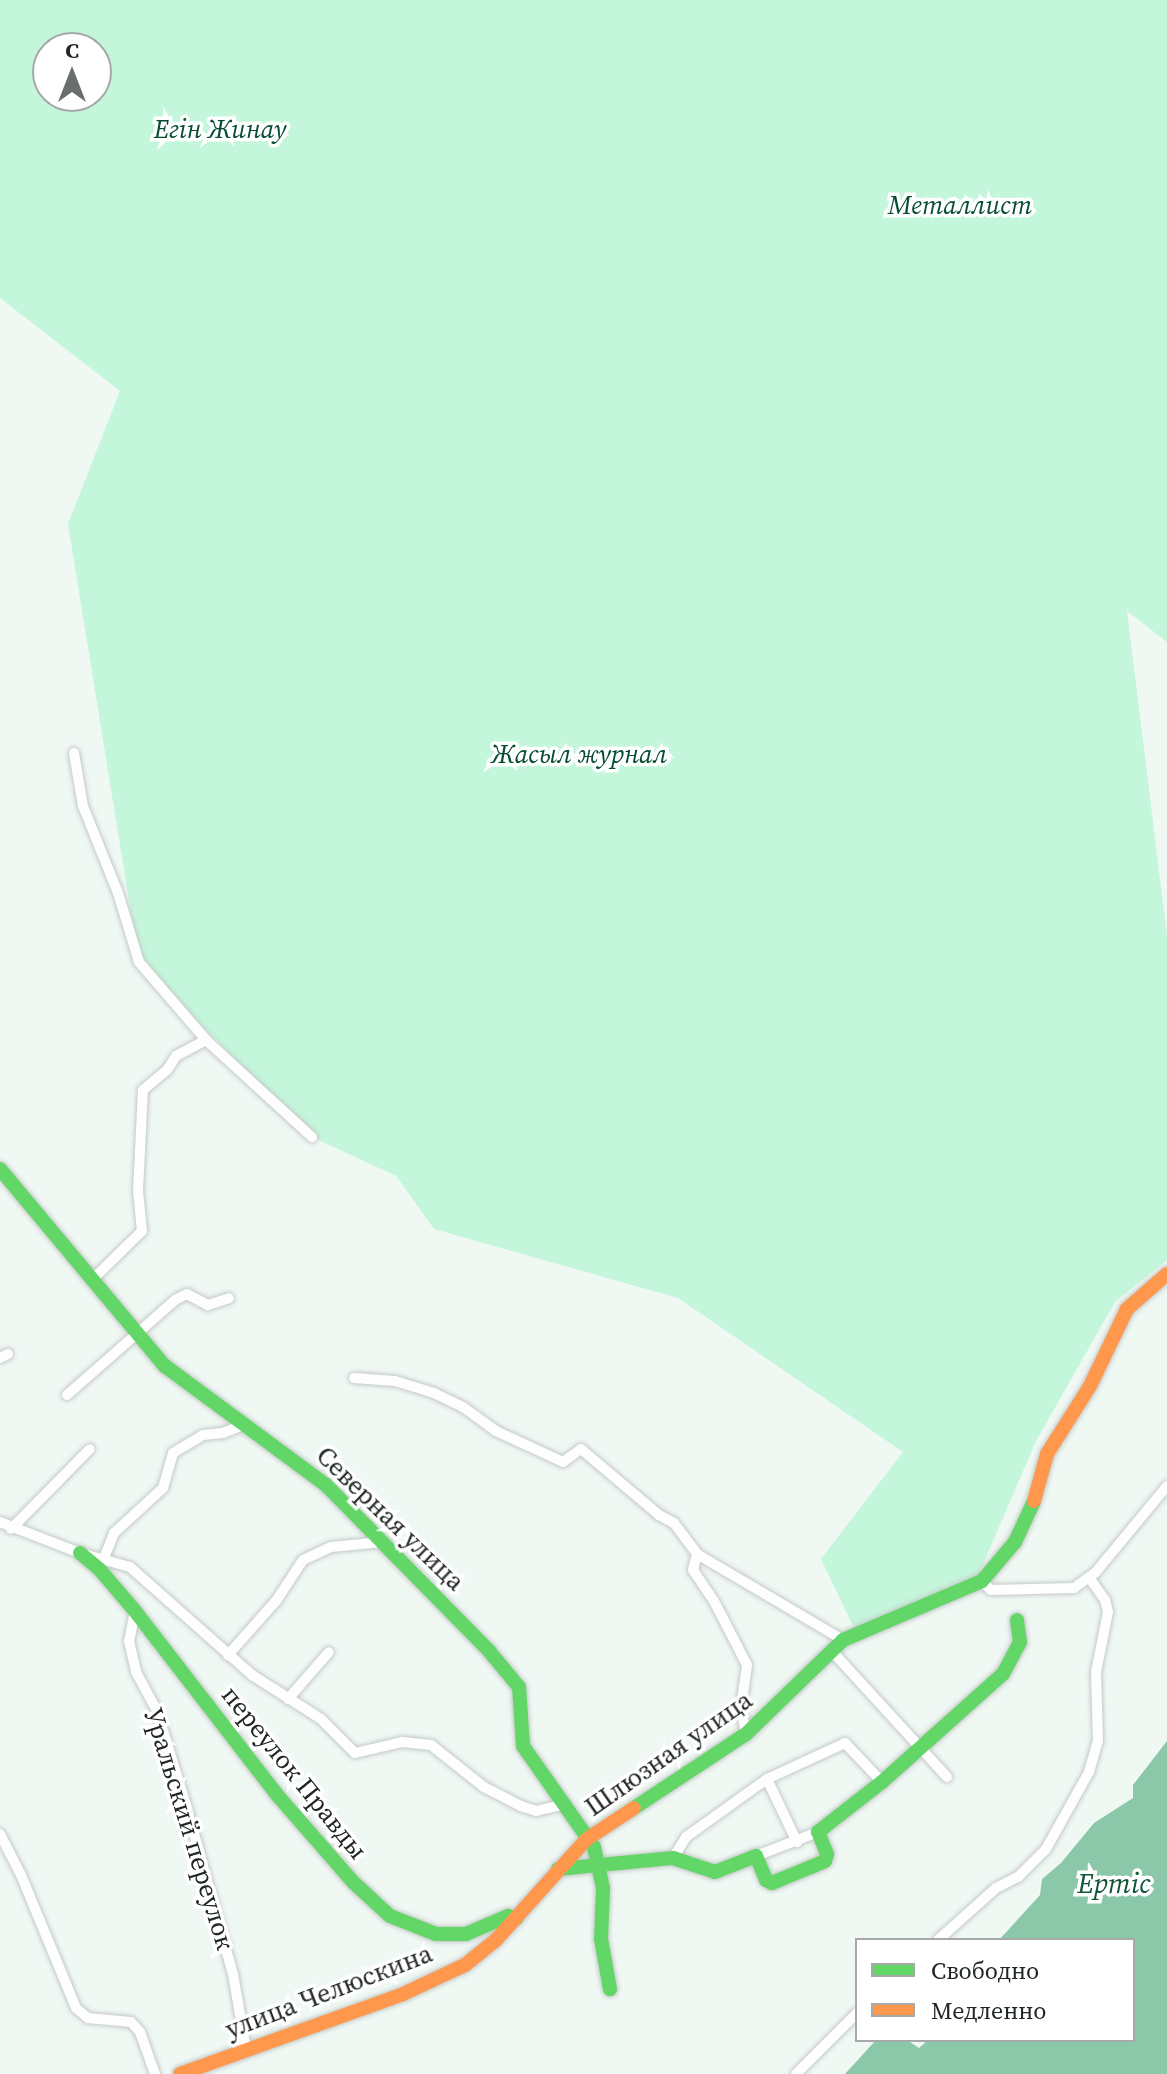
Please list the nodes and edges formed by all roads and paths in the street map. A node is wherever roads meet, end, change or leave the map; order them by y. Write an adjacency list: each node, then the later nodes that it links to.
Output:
1 (74, 753): 2 (street)
2 (206, 1040): 3 (street); 7 (street)
3 (312, 1137)
4 (6, 1174): 5 (street); 7 (street, Северная улица)
5 (0, 1192)
6 (1167, 1274): 22 (street, Шлюзная улица)
7 (94, 1278): 9 (street, Северная улица)
8 (229, 1298): 9 (street)
9 (137, 1330): 11 (street); 12 (street, Северная улица)
10 (354, 1378): 19 (street)
11 (67, 1395)
12 (245, 1424): 17 (street, Северная улица); 20 (street)
13 (90, 1449): 16 (street)
14 (1167, 1486): 21 (street)
15 (0, 1522): 16 (street)
16 (11, 1529): 18 (street)
17 (383, 1542): 27 (street); 34 (street, Северная улица)
18 (80, 1553): 20 (street, переулок Правды)
19 (697, 1554): 25 (street); 29 (street)
20 (101, 1564): 23 (street, переулок Правды); 27 (street)
21 (1089, 1577): 22 (street); 44 (street)
22 (982, 1581): 25 (street, Шлюзная улица)
23 (135, 1611): 43 (street, переулок Правды); 47 (street, Уральский переулок)
24 (1017, 1620): 30 (street)
25 (837, 1645): 29 (street, Шлюзная улица); 30 (street)
26 (329, 1652): 28 (street)
27 (228, 1655): 28 (street)
28 (288, 1699): 34 (street)
29 (746, 1734): 37 (street, Шлюзная улица)
30 (920, 1746): 31 (street); 33 (street)
31 (947, 1777)
32 (767, 1779): 33 (street); 38 (street); 40 (street)
33 (882, 1782): 35 (street)
34 (562, 1805): 37 (street, Северная улица)
35 (818, 1832): 38 (street); 39 (street)
36 (0, 1834): 48 (street)
37 (587, 1839): 41 (street, Шлюзная улица); 42 (street, улица Челюскина)
38 (797, 1842): 39 (street)
39 (756, 1856): 40 (street)
40 (673, 1858): 41 (street)
41 (598, 1867): 42 (street); 45 (street, Шлюзная улица)
42 (558, 1869): 43 (street, улица Челюскина)
43 (517, 1918): 47 (street, улица Челюскина)
44 (940, 1938)
45 (610, 1989)
46 (855, 2015): 50 (street)
47 (246, 2049): 49 (street, улица Челюскина)
48 (155, 2074)
49 (180, 2074)
50 (796, 2074)

